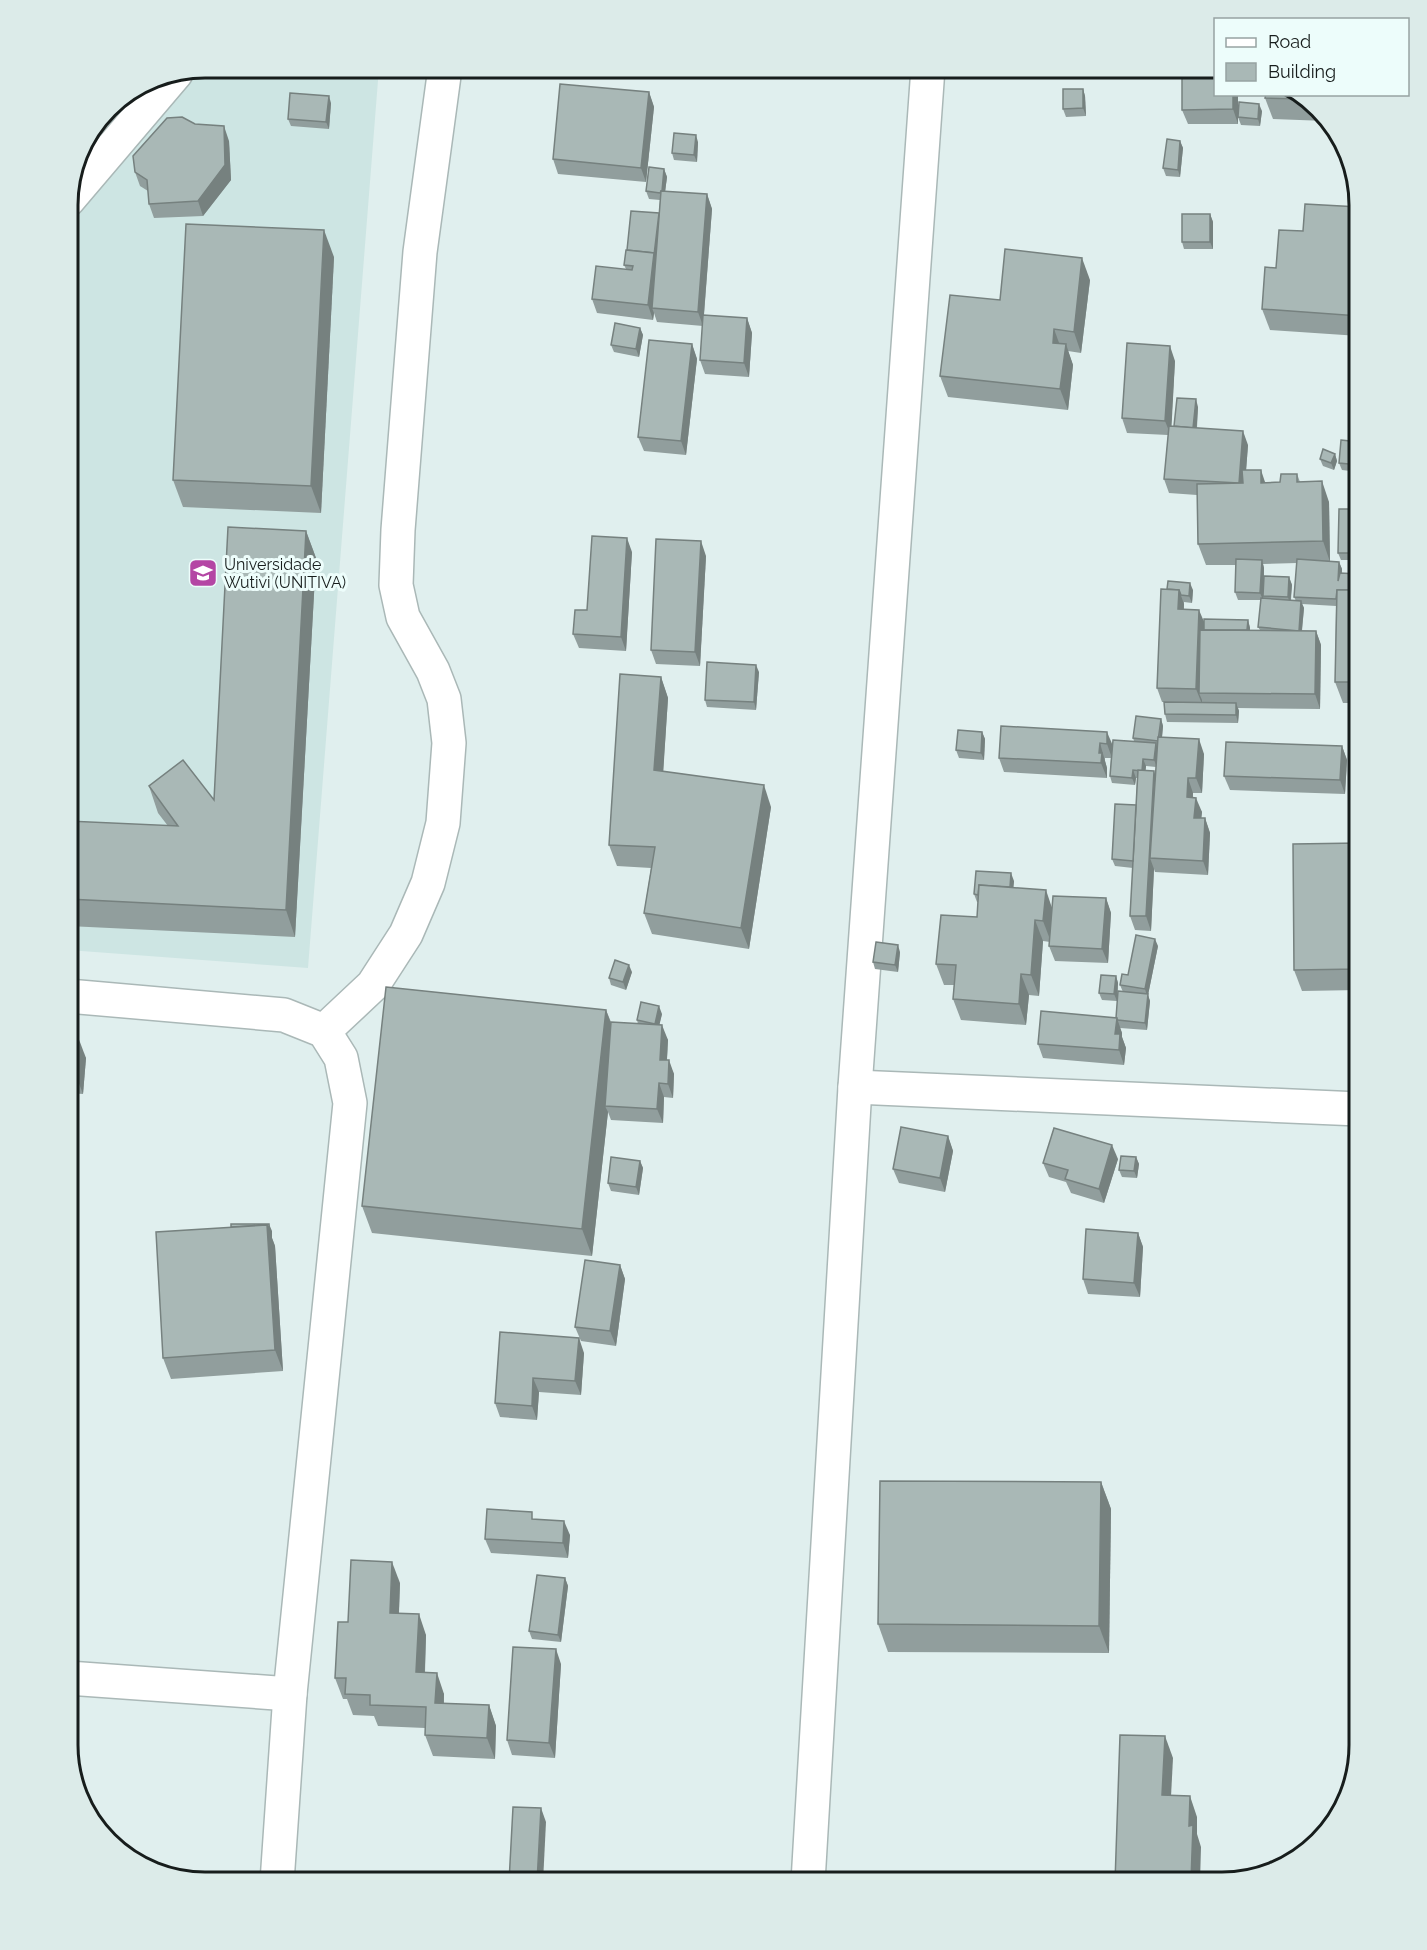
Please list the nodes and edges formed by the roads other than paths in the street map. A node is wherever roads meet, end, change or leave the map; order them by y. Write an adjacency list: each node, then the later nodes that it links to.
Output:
1 (444, 78): 6 (street)
2 (927, 78): 7 (street)
3 (167, 84): 4 (street)
4 (79, 187)
5 (78, 997): 6 (street)
6 (324, 1031): 10 (street)
7 (855, 1087): 8 (street); 12 (street)
8 (1349, 1109)
9 (78, 1679): 10 (street)
10 (290, 1694): 11 (street)
11 (278, 1872)
12 (809, 1872)

